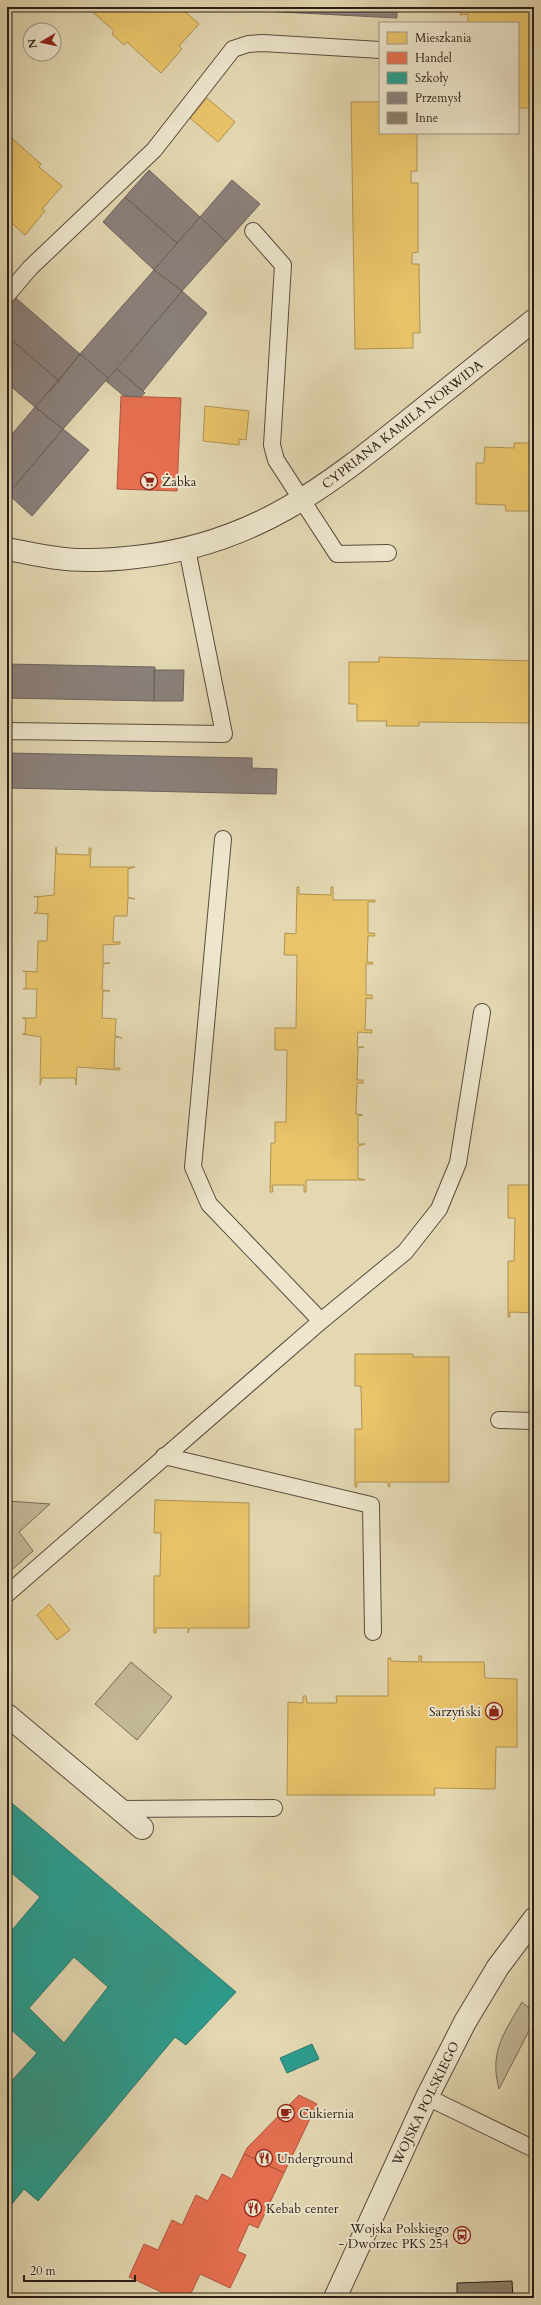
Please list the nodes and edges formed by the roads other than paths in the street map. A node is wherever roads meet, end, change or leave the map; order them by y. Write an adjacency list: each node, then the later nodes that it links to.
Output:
1 (379, 50): 3 (lane)
2 (253, 231): 5 (lane)
3 (7, 295)
4 (533, 323): 5 (street, CYPRIANA KAMILA NORWIDA)
5 (301, 502): 7 (street, CYPRIANA KAMILA NORWIDA); 8 (lane)
6 (7, 549): 7 (street, CYPRIANA KAMILA NORWIDA)
7 (187, 549): 9 (lane)
8 (388, 553)
9 (7, 734)
10 (223, 839): 12 (lane)
11 (482, 1012): 12 (lane)
12 (321, 1321): 15 (lane)
13 (499, 1420): 14 (lane)
14 (534, 1421)
15 (164, 1456): 16 (lane); 17 (lane)
16 (7, 1594)
17 (373, 1632)
18 (7, 1715): 20 (street)
19 (274, 1808): 20 (lane)
20 (119, 1809): 21 (street)
21 (142, 1828)
22 (534, 1919): 23 (street, WOJSKA POLSKIEGO)
23 (427, 2097): 24 (lane); 25 (street, WOJSKA POLSKIEGO)
24 (534, 2149)
25 (335, 2298)

